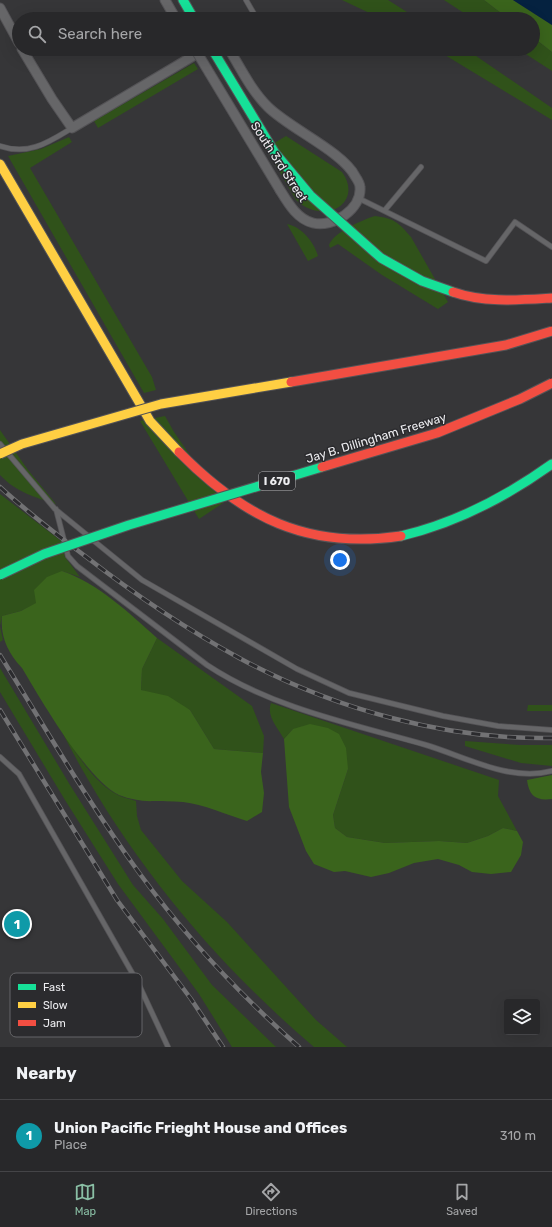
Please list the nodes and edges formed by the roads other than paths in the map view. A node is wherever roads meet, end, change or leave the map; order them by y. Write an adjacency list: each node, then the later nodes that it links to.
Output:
1 (165, 0): 5 (street)
2 (182, 0): 6 (highway)
3 (246, 0): 7 (lane)
4 (0, 8): 8 (street)
5 (172, 12)
6 (190, 12)
7 (253, 12)
8 (12, 30)
9 (26, 56): 14 (street)
10 (193, 56): 14 (street)
11 (198, 56): 18 (street, South 3rd Street, bridge)
12 (216, 56): 21 (highway, bridge)
13 (233, 56): 18 (street, South 3rd Street)
14 (72, 128): 15 (lane)
15 (0, 146)
16 (0, 164): 26 (highway, bridge)
17 (421, 167): 19 (lane)
18 (358, 198): 19 (lane)
19 (385, 210): 20 (lane)
20 (552, 247)
21 (552, 298)
22 (552, 331): 25 (highway, bridge)
23 (552, 383): 28 (highway, Jay B. Dillingham Freeway / I 670, bridge)
24 (0, 444): 27 (lane)
25 (0, 454)
26 (552, 464)
27 (56, 509): 29 (lane); 31 (lane)
28 (0, 575)
29 (552, 730)
30 (0, 757): 32 (lane)
31 (552, 771)
32 (132, 973)
33 (142, 991): 34 (lane)
34 (168, 1047)

